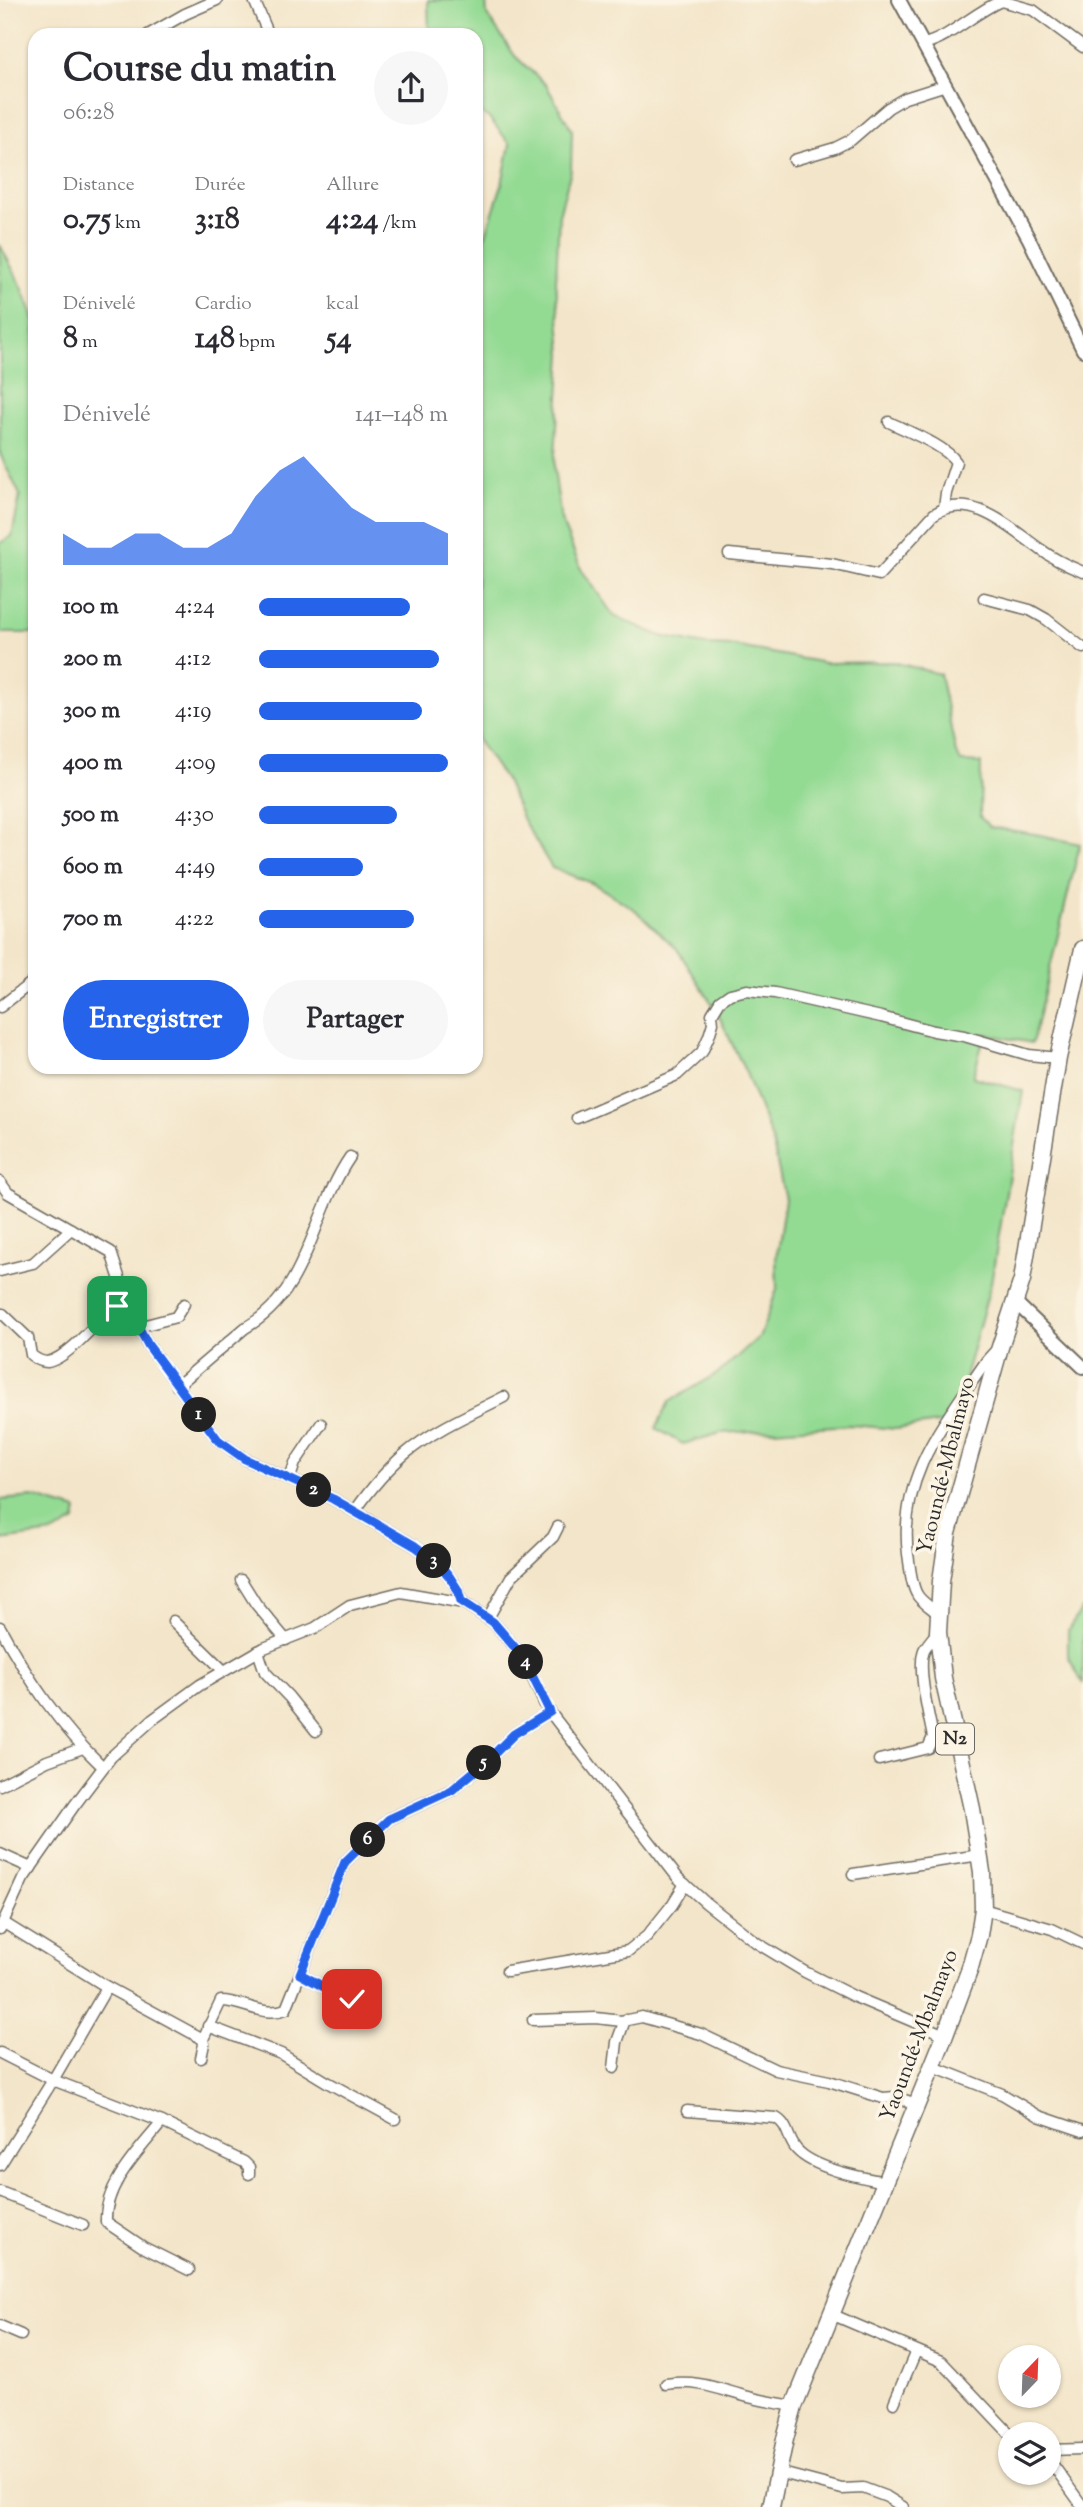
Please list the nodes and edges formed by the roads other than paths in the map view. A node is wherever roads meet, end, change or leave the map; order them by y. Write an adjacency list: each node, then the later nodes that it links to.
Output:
1 (216, 0): 4 (street)
2 (254, 0): 5 (street)
3 (900, 0): 6 (main road)
4 (162, 28)
5 (266, 28)
6 (923, 44): 7 (street); 8 (main road)
7 (1083, 47)
8 (946, 85): 9 (street); 10 (main road)
9 (794, 160)
10 (1083, 349)
11 (889, 422): 12 (street)
12 (944, 508): 13 (street); 14 (street)
13 (729, 554)
14 (1083, 572)
15 (985, 598): 16 (street)
16 (1083, 648)
17 (1083, 949): 18 (highway, Yaoundé-Mbalmayo / N2)
18 (1080, 977): 21 (highway, Yaoundé-Mbalmayo / N2)
19 (28, 985): 20 (street)
20 (0, 1007)
21 (1058, 1058): 22 (street); 27 (highway, Yaoundé-Mbalmayo / N2)
22 (577, 1118)
23 (350, 1157): 34 (street)
24 (0, 1182): 25 (street)
25 (71, 1229): 26 (street); 29 (street)
26 (0, 1271)
27 (1015, 1302): 32 (highway, Yaoundé-Mbalmayo / N2); 33 (main road)
28 (184, 1304): 31 (street)
29 (130, 1311): 30 (street); 31 (street)
30 (0, 1314)
31 (138, 1327): 34 (street)
32 (1000, 1347): 42 (highway, Yaoundé-Mbalmayo / N2); 42 (street)
33 (1083, 1367)
34 (177, 1386): 37 (street)
35 (504, 1397): 38 (street)
36 (321, 1424): 37 (street)
37 (290, 1478): 38 (street)
38 (355, 1511): 41 (street)
39 (558, 1527): 43 (street)
40 (241, 1580): 47 (street)
41 (465, 1603): 43 (street); 47 (street)
42 (938, 1614): 46 (highway, Yaoundé-Mbalmayo / N2)
43 (488, 1618): 50 (street)
44 (173, 1621): 49 (street)
45 (0, 1627): 52 (street)
46 (938, 1632): 53 (street); 57 (highway, Yaoundé-Mbalmayo / N2)
47 (286, 1640): 48 (street)
48 (258, 1651): 49 (street); 51 (street)
49 (224, 1671): 54 (street)
50 (550, 1712): 60 (street); 65 (street)
51 (316, 1731)
52 (83, 1748): 54 (street); 55 (street)
53 (879, 1760)
54 (103, 1767): 58 (street)
55 (0, 1785)
56 (0, 1854): 58 (street)
57 (980, 1855): 59 (street); 61 (highway, Yaoundé-Mbalmayo / N2)
58 (31, 1868): 62 (street)
59 (853, 1874)
60 (685, 1884): 64 (street); 71 (street)
61 (983, 1909): 63 (street); 71 (highway, Yaoundé-Mbalmayo / N2)
62 (2, 1926): 66 (street)
63 (1083, 1944)
64 (507, 1971)
65 (300, 1974): 67 (street); 70 (street)
66 (107, 1987): 72 (street); 77 (street)
67 (371, 2007)
68 (533, 2020): 69 (street)
69 (625, 2020): 76 (street); 78 (street)
70 (208, 2026): 72 (street); 80 (street)
71 (945, 2035): 75 (highway, Yaoundé-Mbalmayo / N2)
72 (203, 2039): 74 (street)
73 (0, 2053): 77 (street)
74 (201, 2058)
75 (931, 2066): 78 (highway, Yaoundé-Mbalmayo / N2); 82 (street)
76 (614, 2068)
77 (53, 2080): 81 (street); 83 (street)
78 (917, 2104): 85 (highway, Yaoundé-Mbalmayo / N2)
79 (687, 2112): 85 (street)
80 (395, 2119)
81 (162, 2122): 84 (street); 88 (street)
82 (1083, 2131)
83 (0, 2165)
84 (249, 2174)
85 (885, 2182): 89 (highway, Yaoundé-Mbalmayo / N2)
86 (0, 2192): 87 (street)
87 (83, 2225)
88 (188, 2270)
89 (831, 2314): 92 (street); 95 (highway, Yaoundé-Mbalmayo / N2)
90 (0, 2326): 91 (street)
91 (21, 2335)
92 (916, 2351): 94 (street); 96 (street)
93 (666, 2384): 95 (street)
94 (894, 2403)
95 (794, 2406): 99 (highway, Yaoundé-Mbalmayo / N2)
96 (999, 2422)
97 (1083, 2449): 98 (street)
98 (1061, 2450)
99 (778, 2472): 101 (highway, Yaoundé-Mbalmayo / N2); 102 (street)
100 (1061, 2476): 103 (street)
101 (771, 2507)
102 (904, 2507)
103 (1083, 2507)

